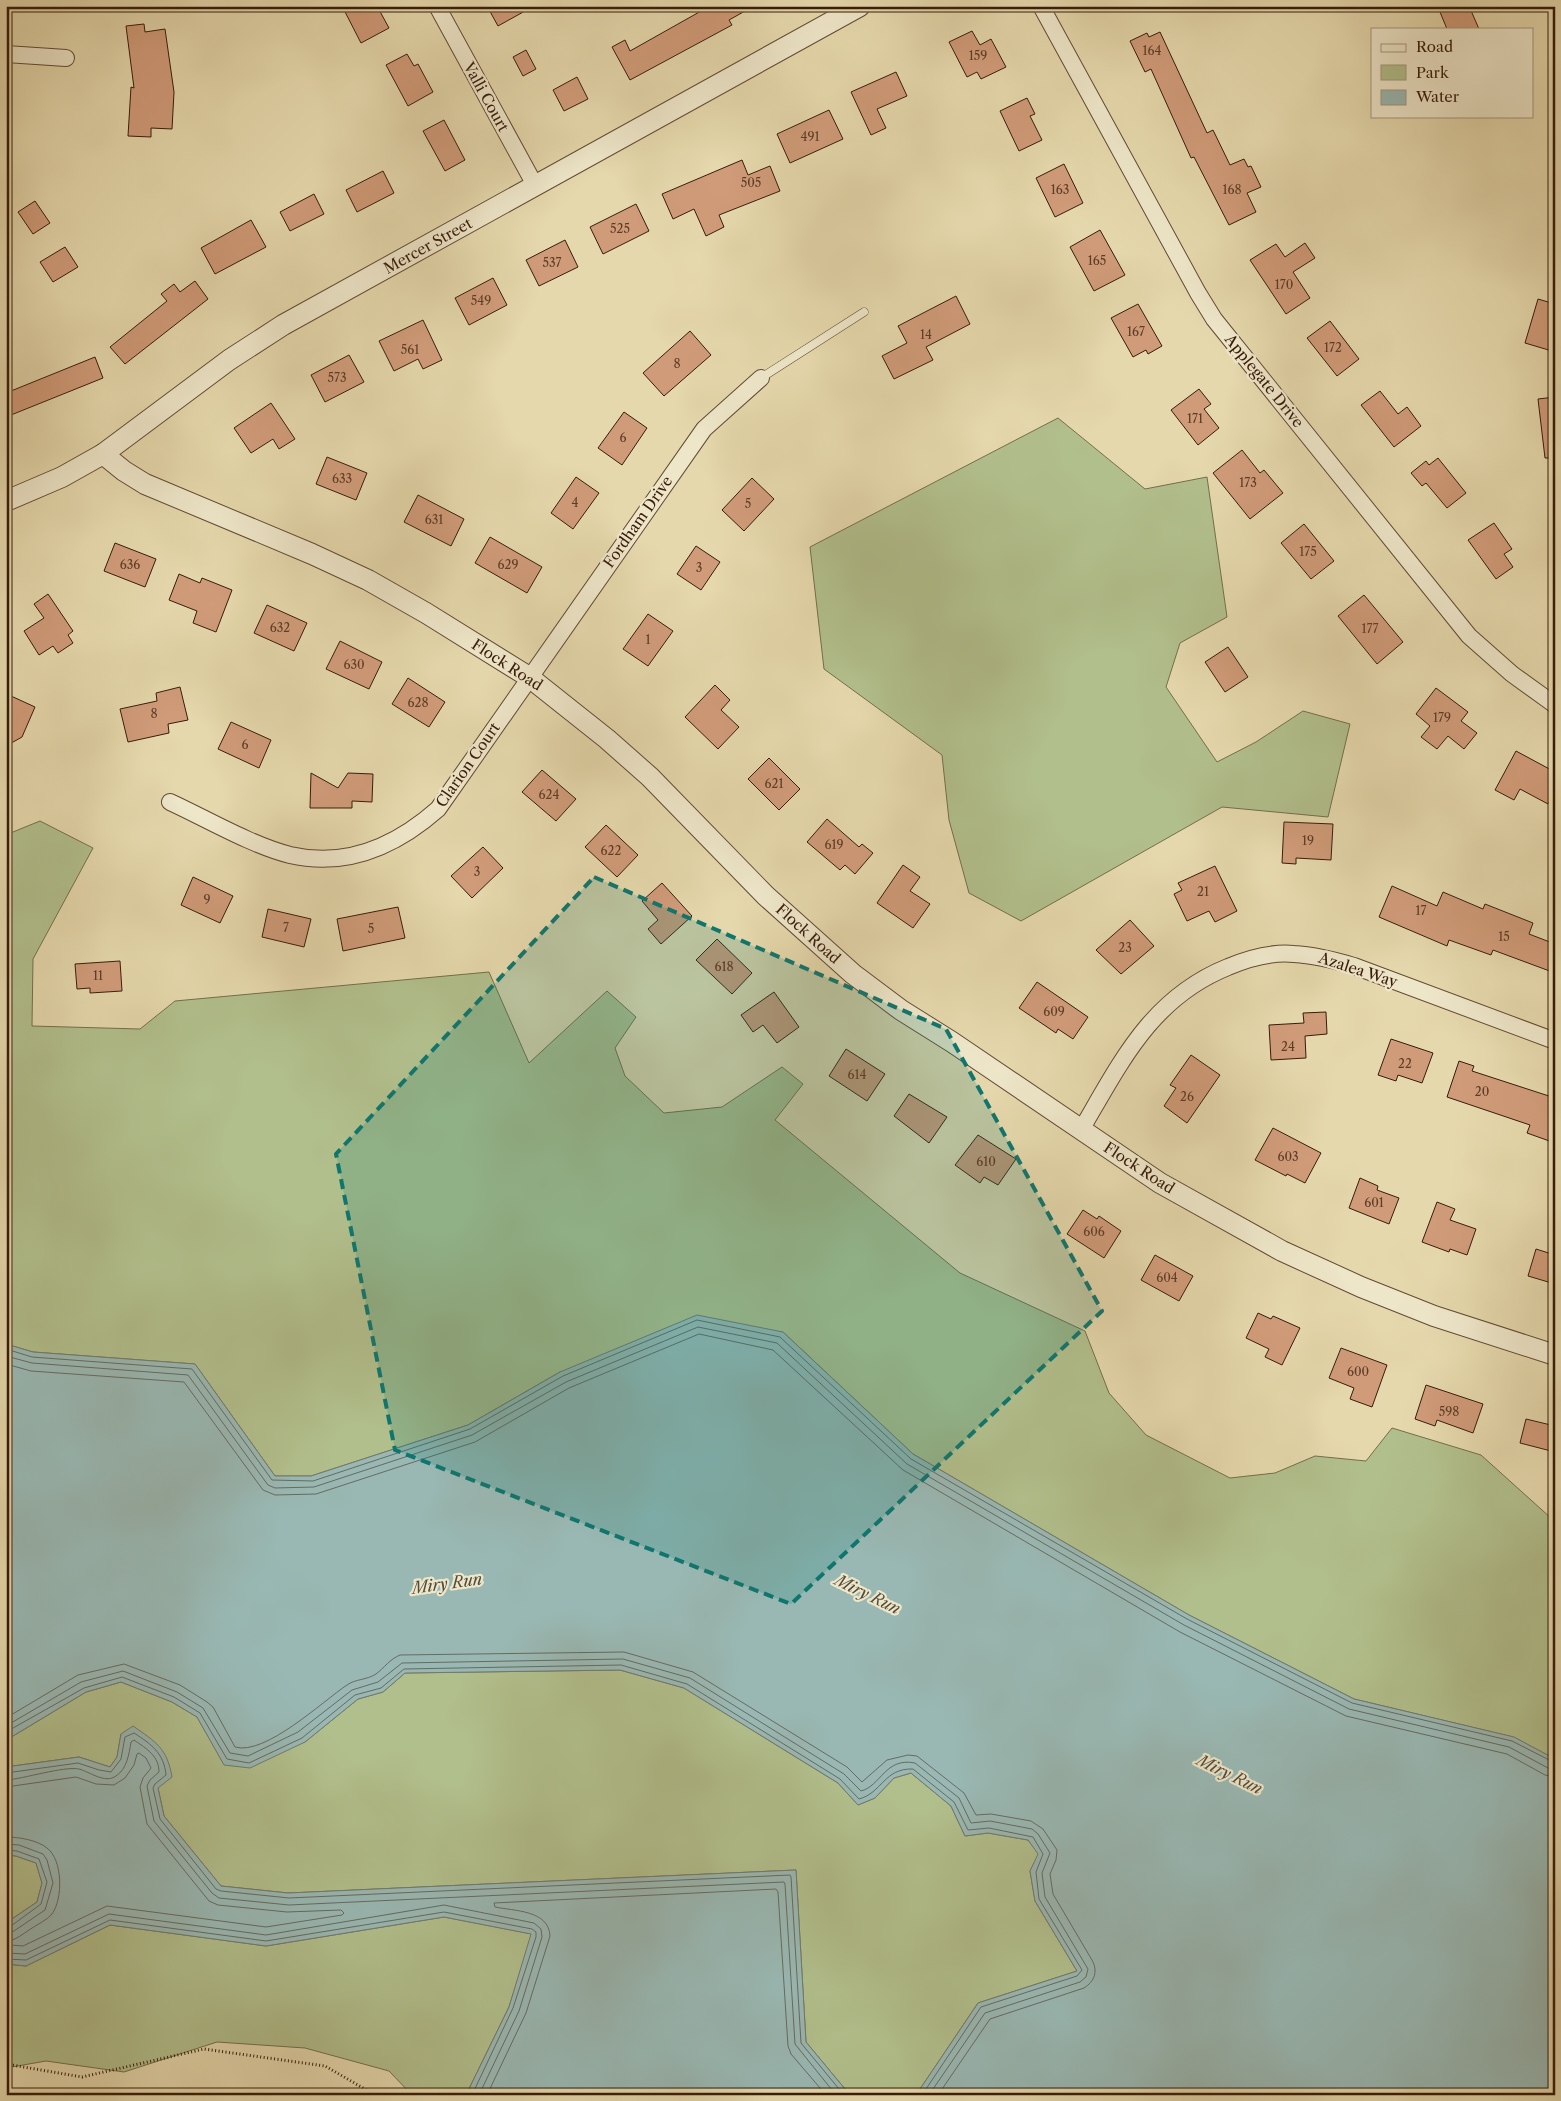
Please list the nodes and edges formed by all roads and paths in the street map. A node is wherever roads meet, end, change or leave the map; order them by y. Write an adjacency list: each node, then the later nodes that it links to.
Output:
1 (437, 6): 6 (street, Valli Court)
2 (860, 6): 6 (street, Mercer Street)
3 (1041, 6): 12 (street, Applegate Drive)
4 (6, 54): 5 (street)
5 (66, 58)
6 (536, 187): 9 (street, Mercer Street)
7 (864, 312): 8 (lane)
8 (761, 378): 11 (street, Fordham Drive)
9 (103, 454): 10 (street, Mercer Street); 11 (street, Flock Road)
10 (6, 501)
11 (529, 677): 13 (street, Clarion Court); 15 (street, Flock Road)
12 (1555, 705)
13 (170, 802)
14 (1555, 1041): 15 (street, Azalea Way)
15 (1081, 1130): 16 (street, Flock Road)
16 (1555, 1355)
17 (6, 2064): 18 (path)
18 (376, 2095)

